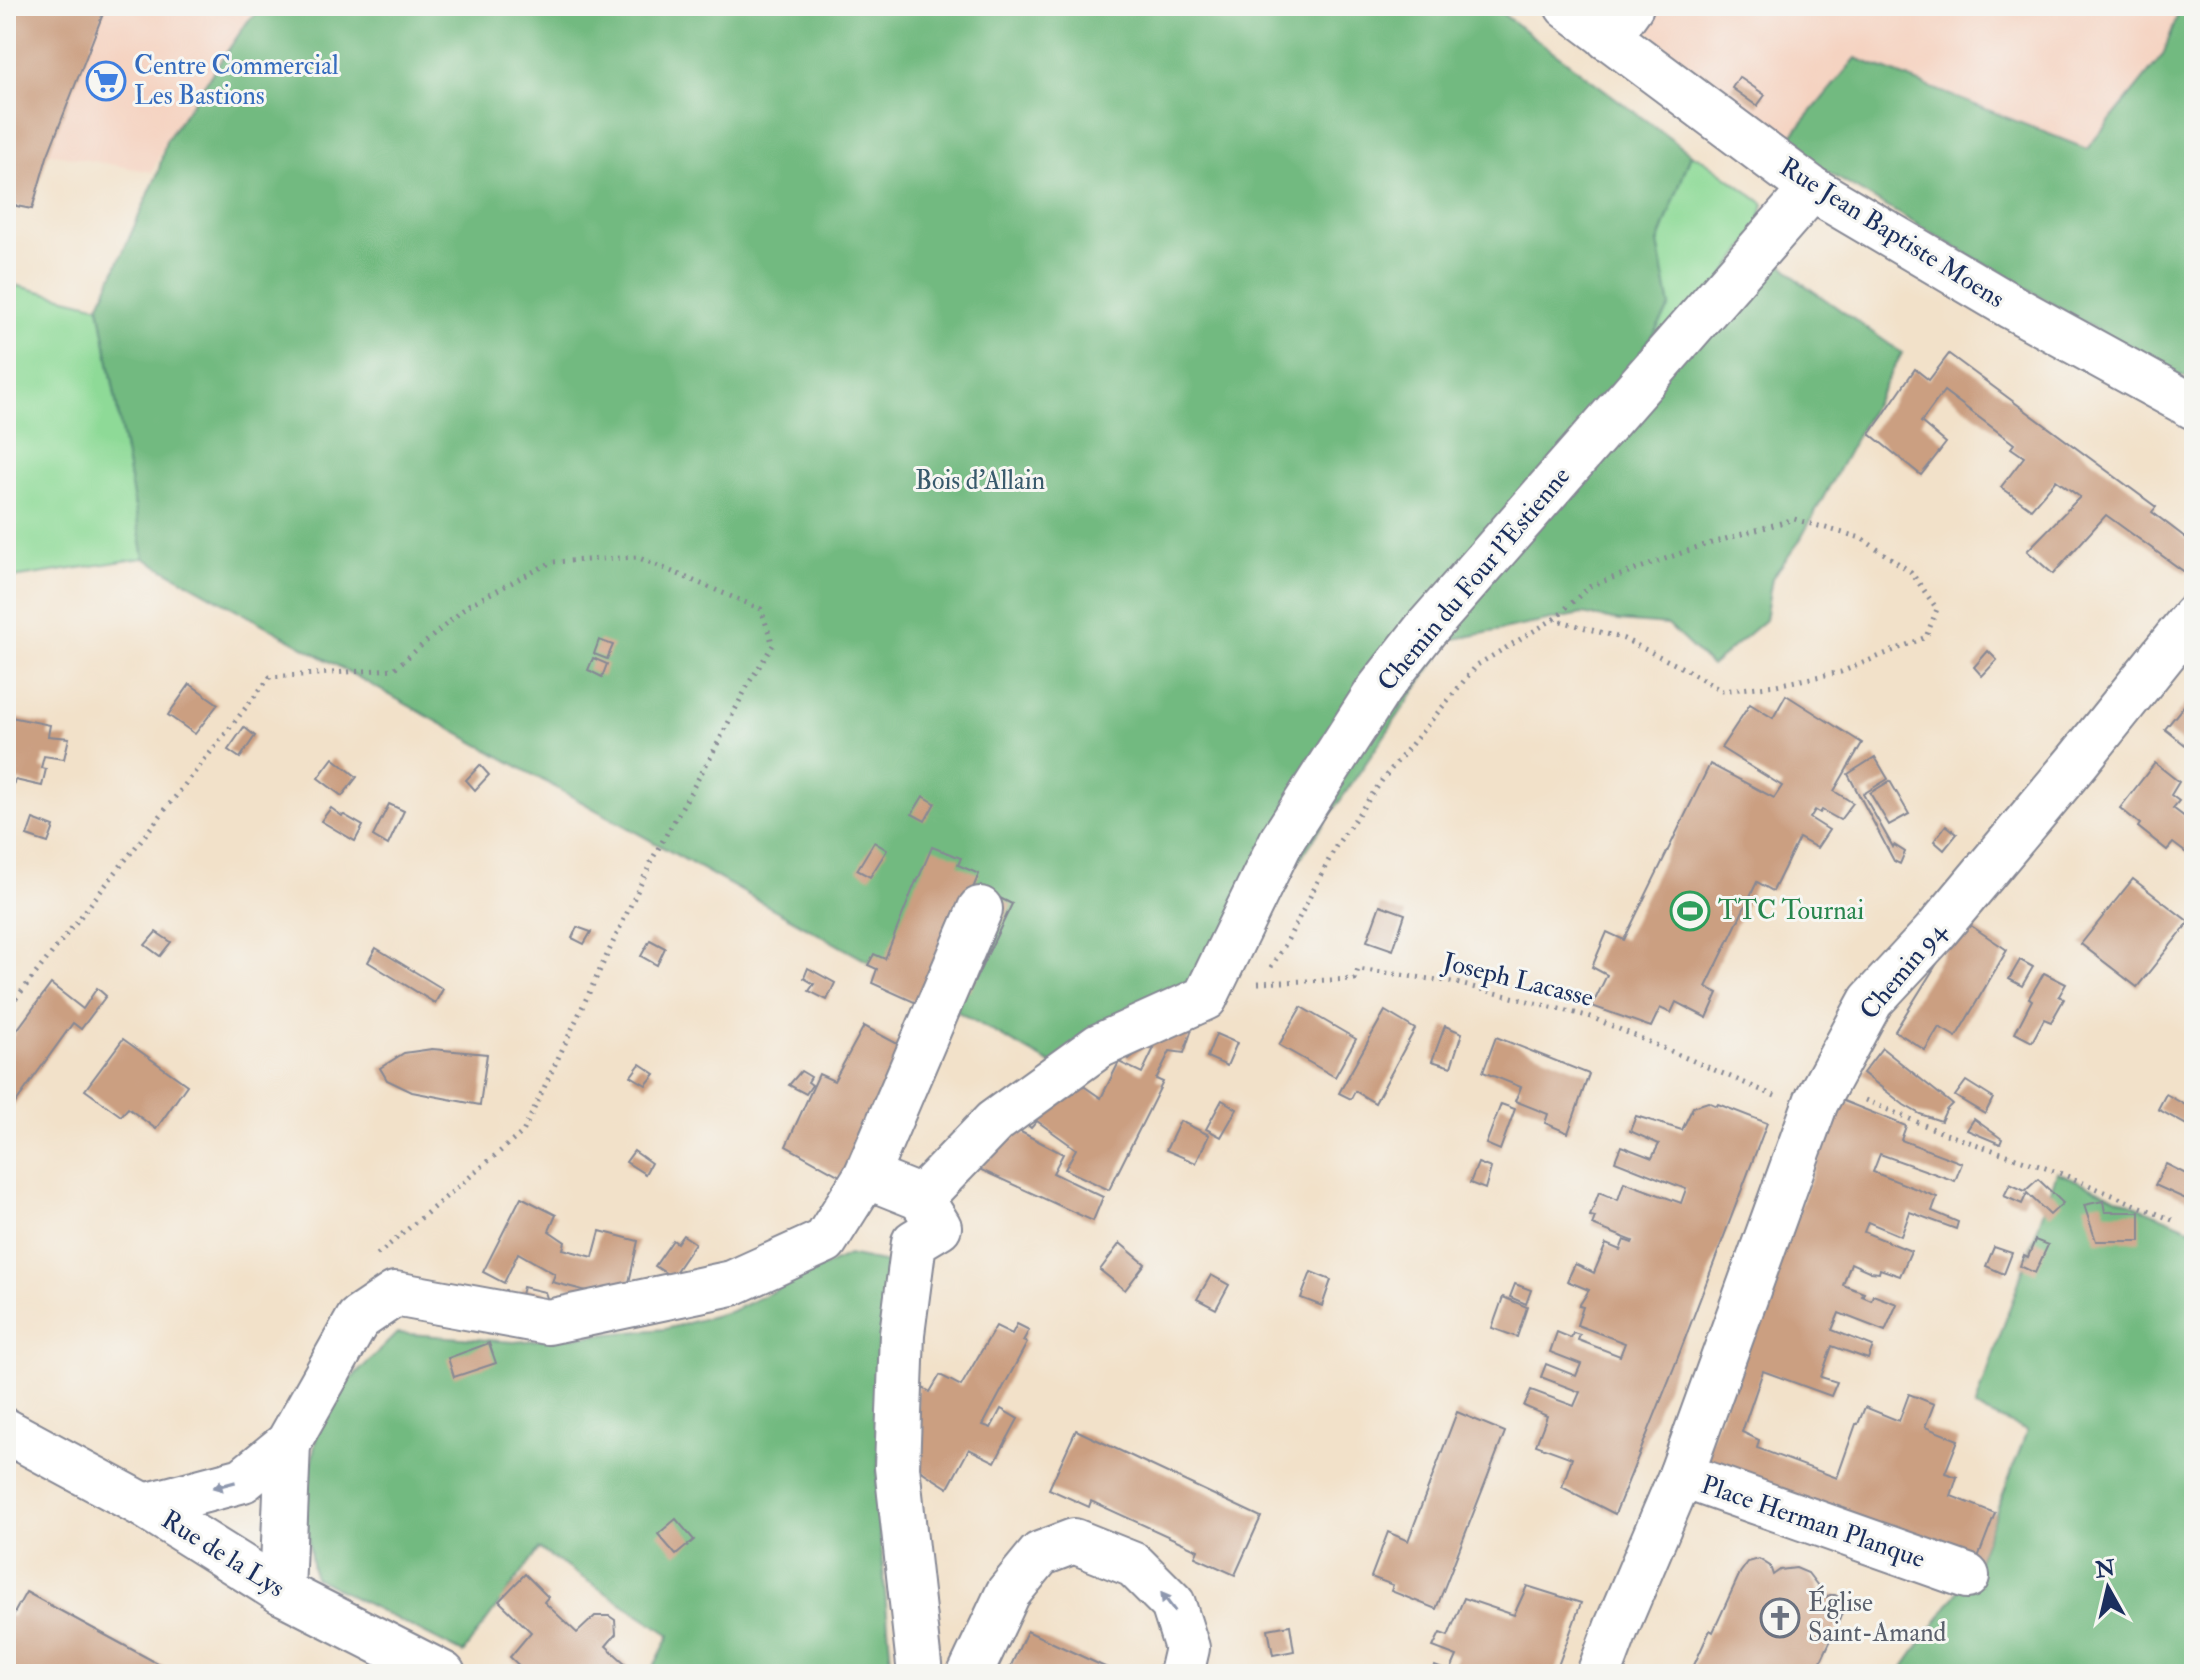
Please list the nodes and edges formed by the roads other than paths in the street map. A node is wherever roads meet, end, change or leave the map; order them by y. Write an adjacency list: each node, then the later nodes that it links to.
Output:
1 (1567, 6): 2 (street, Rue Jean Baptiste Moens)
2 (1620, 22): 3 (street, Rue Jean Baptiste Moens)
3 (1812, 189): 4 (street, Rue Jean Baptiste Moens); 8 (street, Chemin du Four l'Estienne)
4 (2194, 407)
5 (2194, 616): 11 (street, Chemin 94)
6 (980, 909): 7 (street)
7 (866, 1176): 8 (street); 10 (street)
8 (921, 1198): 16 (street)
9 (6, 1431): 12 (street, Rue de la Lys)
10 (288, 1443): 12 (street, one-way to 12); 14 (street)
11 (1681, 1475): 13 (street, Place Herman Planque); 19 (street, Place Herman Planque)
12 (145, 1506): 14 (street, Rue de la Lys)
13 (1967, 1576)
14 (282, 1592): 15 (street, Rue de la Lys)
15 (443, 1674)
16 (920, 1674)
17 (970, 1674): 18 (street, one-way to 17)
18 (1181, 1674)
19 (1599, 1674)

